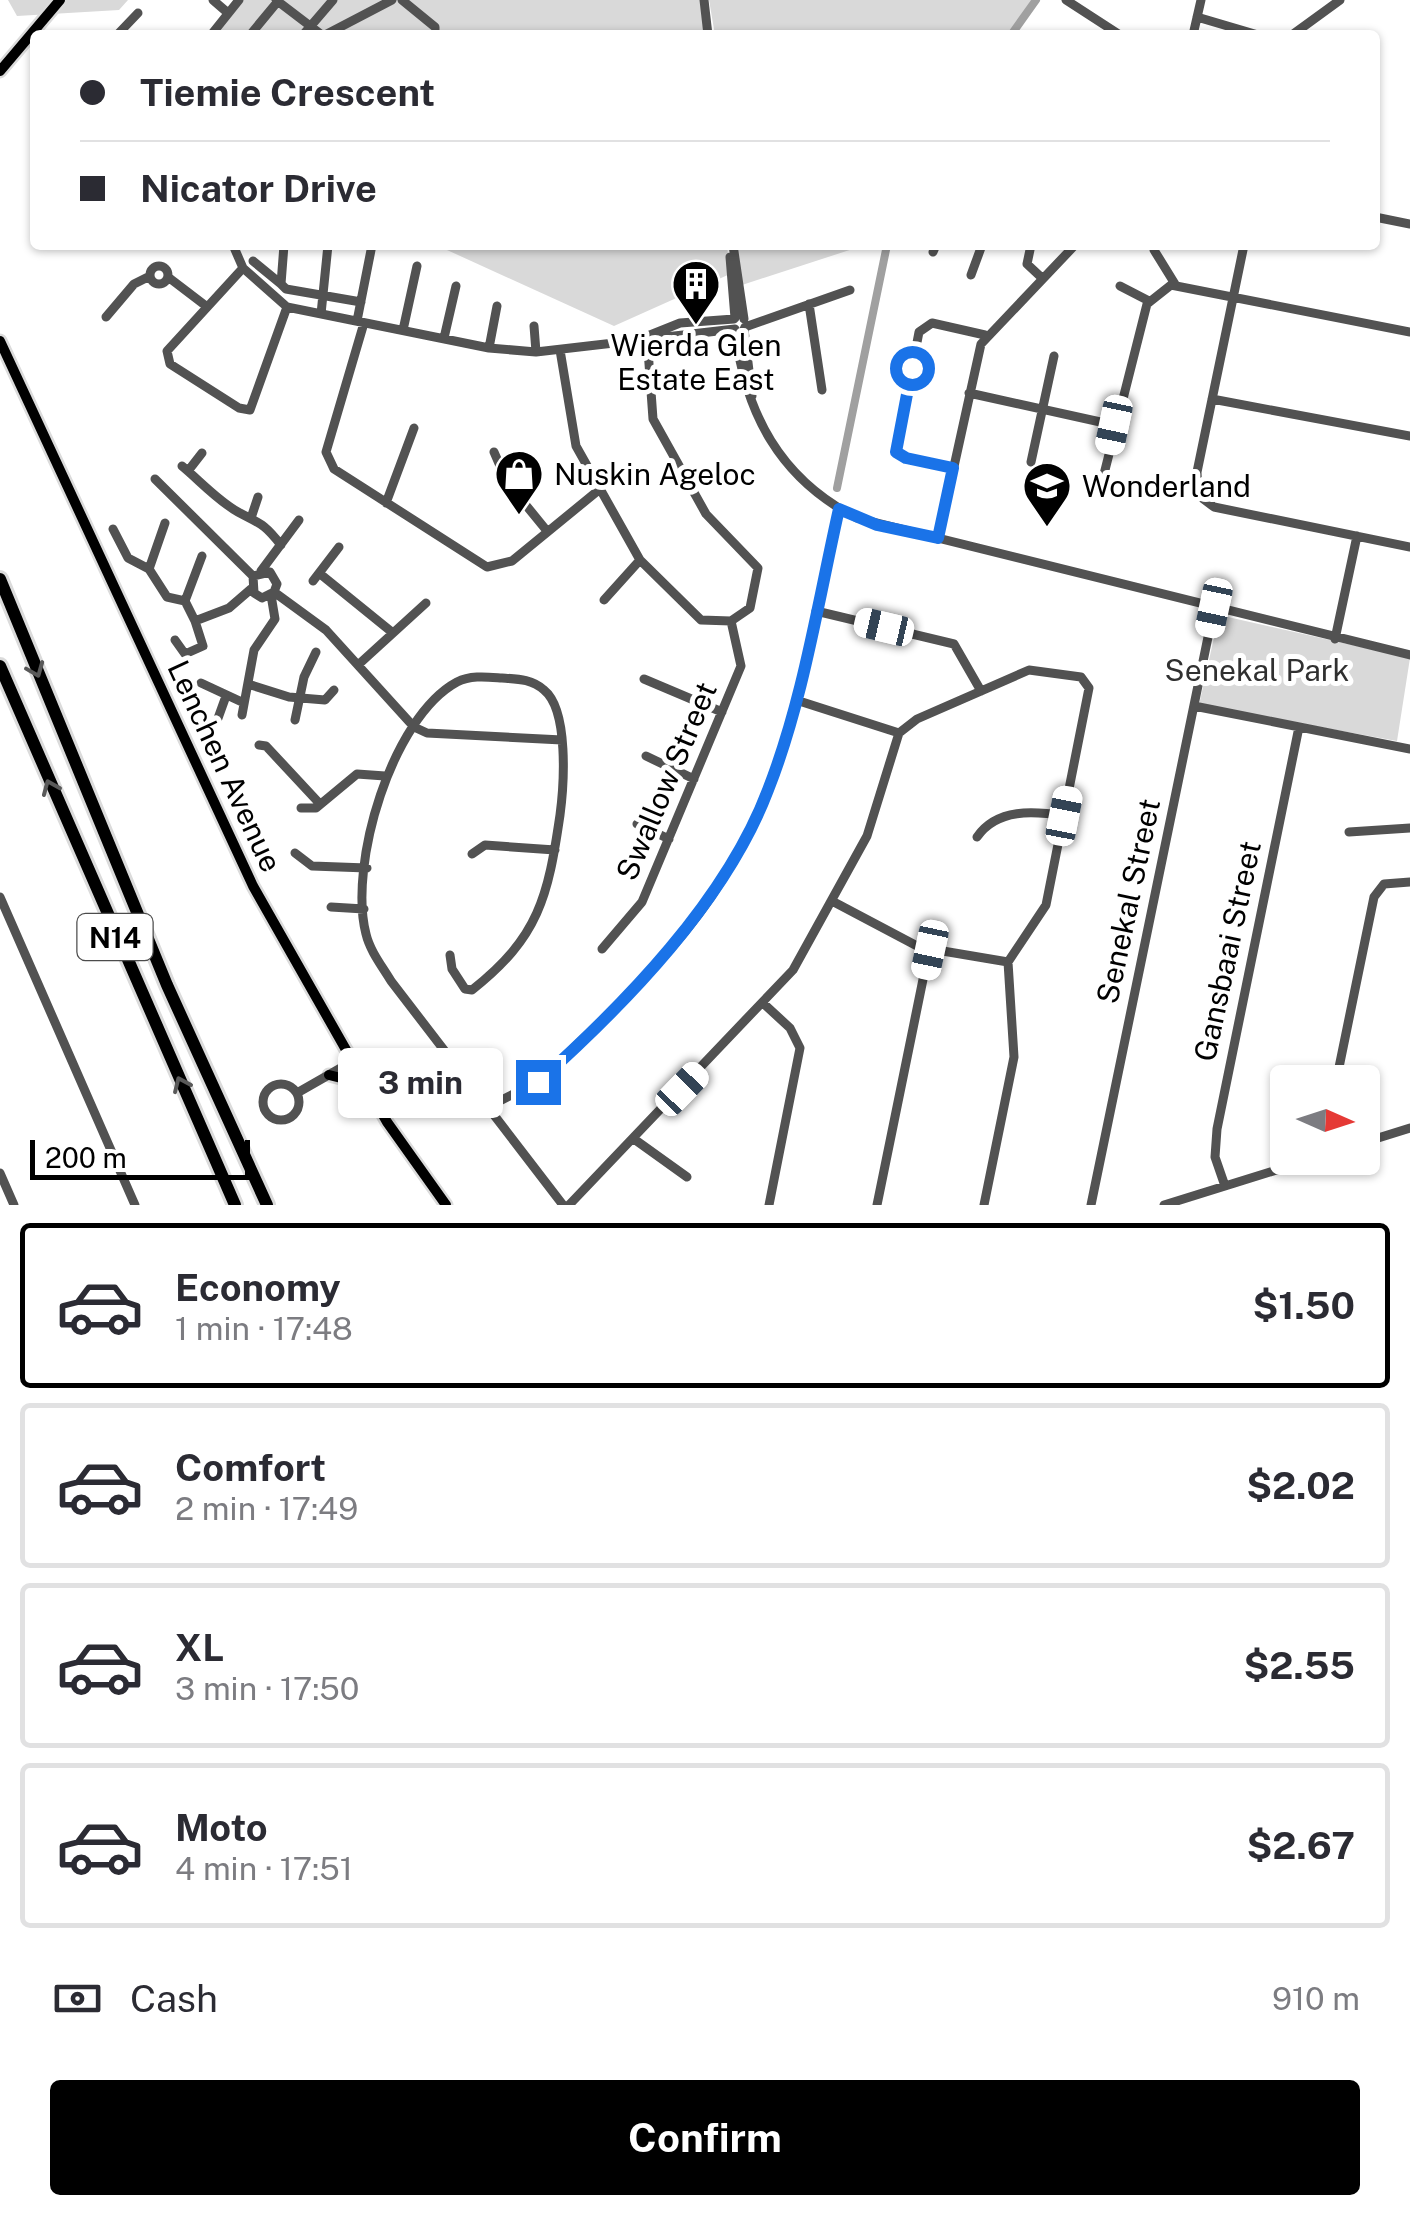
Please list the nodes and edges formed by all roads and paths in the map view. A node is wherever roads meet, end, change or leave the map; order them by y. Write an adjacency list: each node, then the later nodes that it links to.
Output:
1 (60, 0): 15 (main road)
2 (213, 0): 13 (street)
3 (239, 0): 13 (street)
4 (278, 0): 18 (street); 19 (street)
5 (333, 0): 20 (street)
6 (392, 0): 21 (street)
7 (402, 0): 22 (street)
8 (704, 0): 23 (street)
9 (1066, 0): 24 (street)
10 (1201, 0): 14 (street)
11 (1340, 0): 27 (street)
12 (138, 13): 16 (street)
13 (228, 13): 17 (street)
14 (1197, 17): 25 (street); 26 (street)
15 (35, 30)
16 (122, 30)
17 (215, 30)
18 (254, 30)
19 (306, 30)
20 (308, 30)
21 (333, 30)
22 (436, 30)
23 (707, 30)
24 (1112, 30)
25 (1194, 30)
26 (1241, 30)
27 (1299, 30)
28 (30, 36): 29 (main road)
29 (0, 71)
30 (1380, 218): 31 (street)
31 (1410, 224)
32 (237, 250): 43 (street)
33 (284, 250): 47 (street)
34 (328, 250): 53 (street)
35 (371, 250): 55 (street)
36 (731, 250): 59 (street)
37 (732, 250): 65 (street)
38 (980, 250): 45 (street)
39 (1030, 250): 46 (street)
40 (1069, 250): 46 (street)
41 (1154, 250): 48 (street)
42 (1243, 250): 52 (street)
43 (248, 265): 47 (street); 57 (street); 60 (street)
44 (417, 266): 67 (street)
45 (971, 275)
46 (1042, 278): 70 (street)
47 (282, 284): 53 (street)
48 (1174, 284): 52 (street); 54 (street)
49 (456, 286): 71 (street)
50 (1120, 286): 54 (street)
51 (850, 290): 56 (street)
52 (1233, 296): 69 (street); 81 (street)
53 (323, 298): 55 (street); 61 (street)
54 (1149, 301): 84 (street)
55 (361, 302): 64 (street)
56 (809, 304): 65 (street); 79 (street)
57 (206, 306): 60 (street); 62 (street)
58 (497, 306): 74 (street)
59 (733, 306): 63 (street); 65 (street)
60 (287, 307): 61 (street)
61 (322, 314): 64 (street)
62 (106, 317)
63 (710, 320): 65 (street); 68 (street); 72 (street)
64 (361, 322): 67 (street); 95 (street)
65 (740, 324): 68 (street); 77 (street); 83 (street)
66 (534, 326): 76 (street)
67 (403, 330): 71 (street)
68 (711, 332): 72 (street); 77 (street)
69 (1410, 332)
70 (985, 335): 80 (street); 90 (street)
71 (444, 338): 74 (street)
72 (646, 338): 75 (street); 120 (street)
73 (0, 341): 176 (main road, Lenchen Avenue)
74 (490, 348): 76 (street)
75 (560, 350): 76 (street); 93 (street)
76 (536, 352)
77 (739, 354): 83 (street)
78 (1054, 356): 82 (street)
79 (822, 390)
80 (969, 393): 82 (street); 90 (street)
81 (1212, 399): 86 (street); 102 (street)
82 (1042, 408): 84 (street); 89 (street)
83 (754, 409): 96 (street)
84 (1114, 425): 91 (street)
85 (414, 428): 95 (street)
86 (1410, 436)
87 (494, 452): 101 (street)
88 (202, 453): 97 (street)
89 (1030, 462)
90 (953, 468): 103 (street)
91 (1102, 478)
92 (155, 479): 110 (street)
93 (600, 489): 101 (street); 108 (street)
94 (258, 497): 97 (street)
95 (386, 503): 101 (street)
96 (839, 509): 103 (street); 118 (street)
97 (252, 515): 104 (street)
98 (300, 520): 104 (street)
99 (165, 523): 109 (street)
100 (113, 529): 109 (street)
101 (547, 531)
102 (1357, 536): 106 (street); 122 (street)
103 (938, 538): 117 (street)
104 (280, 544): 110 (street)
105 (339, 547): 121 (street)
106 (1410, 547)
107 (202, 556): 115 (street)
108 (640, 560): 114 (street); 120 (street)
109 (149, 569): 115 (street)
110 (257, 573): 112 (street); 113 (street)
111 (0, 579): 193 (highway, N14, one-way to 193)
112 (251, 589): 113 (street); 119 (street)
113 (273, 594): 126 (street); 130 (street)
114 (604, 600)
115 (186, 602): 119 (street)
116 (426, 603): 121 (street)
117 (1214, 608): 122 (street); 137 (street, Senekal Street)
118 (816, 611): 132 (street); 135 (street)
119 (195, 621): 123 (street)
120 (731, 621): 138 (street, Swallow Street)
121 (393, 634): 126 (street)
122 (1336, 639): 125 (street)
123 (175, 640)
124 (316, 652): 134 (street)
125 (1410, 655)
126 (358, 665): 143 (street)
127 (0, 666): 192 (highway, N14, one-way to 127)
128 (644, 680): 138 (street)
129 (200, 683): 133 (street)
130 (251, 685): 134 (street); 136 (street)
131 (334, 690): 134 (street)
132 (981, 691): 146 (street); 155 (street)
133 (226, 696): 136 (street); 142 (street)
134 (300, 696): 141 (street)
135 (796, 700): 146 (street); 181 (street)
136 (244, 703): 139 (street)
137 (1194, 706): 144 (street); 198 (street, Senekal Street)
138 (722, 712): 152 (street, Swallow Street)
139 (242, 715)
140 (424, 717): 143 (street); 145 (street); 147 (street)
141 (295, 720)
142 (217, 721)
143 (414, 727): 145 (street); 151 (street)
144 (1299, 727): 149 (street); 188 (street, Gansbaai Street)
145 (427, 733): 147 (street)
146 (899, 733): 168 (street)
147 (562, 740): 161 (street)
148 (259, 746): 153 (street)
149 (1410, 749)
150 (646, 756): 152 (street)
151 (385, 776): 153 (street); 164 (street)
152 (694, 778): 160 (street, Swallow Street)
153 (320, 804): 154 (street)
154 (301, 808)
155 (1064, 816): 159 (street); 174 (street)
156 (637, 824): 160 (street)
157 (1410, 828): 158 (street)
158 (1349, 832)
159 (977, 838)
160 (669, 839): 171 (street, Swallow Street)
161 (554, 850): 163 (street); 173 (street)
162 (296, 852): 164 (street)
163 (472, 854)
164 (367, 870): 165 (street); 170 (street)
165 (310, 878)
166 (1410, 882): 177 (street)
167 (0, 897): 191 (street)
168 (832, 901): 172 (street); 175 (street)
169 (331, 907): 170 (street)
170 (364, 910): 181 (street)
171 (602, 948)
172 (930, 950): 174 (street); 196 (street)
173 (450, 954)
174 (1008, 962): 197 (street)
175 (763, 1003): 184 (street); 195 (street)
176 (354, 1061): 178 (street); 180 (main road, Lenchen Avenue)
177 (1339, 1065)
178 (329, 1076): 179 (street); 180 (main road)
179 (296, 1093): 179 (street)
180 (372, 1097): 189 (main road, Lenchen Avenue)
181 (486, 1108): 194 (street)
182 (1410, 1128): 183 (street)
183 (1380, 1137)
184 (634, 1139): 187 (street); 194 (street)
185 (1270, 1172): 188 (street)
186 (0, 1174): 190 (street)
187 (687, 1177)
188 (1225, 1186): 199 (street)
189 (445, 1201)
190 (14, 1205)
191 (135, 1205)
192 (236, 1205)
193 (267, 1205)
194 (566, 1205)
195 (769, 1205)
196 (877, 1205)
197 (984, 1205)
198 (1090, 1205)
199 (1164, 1205)

